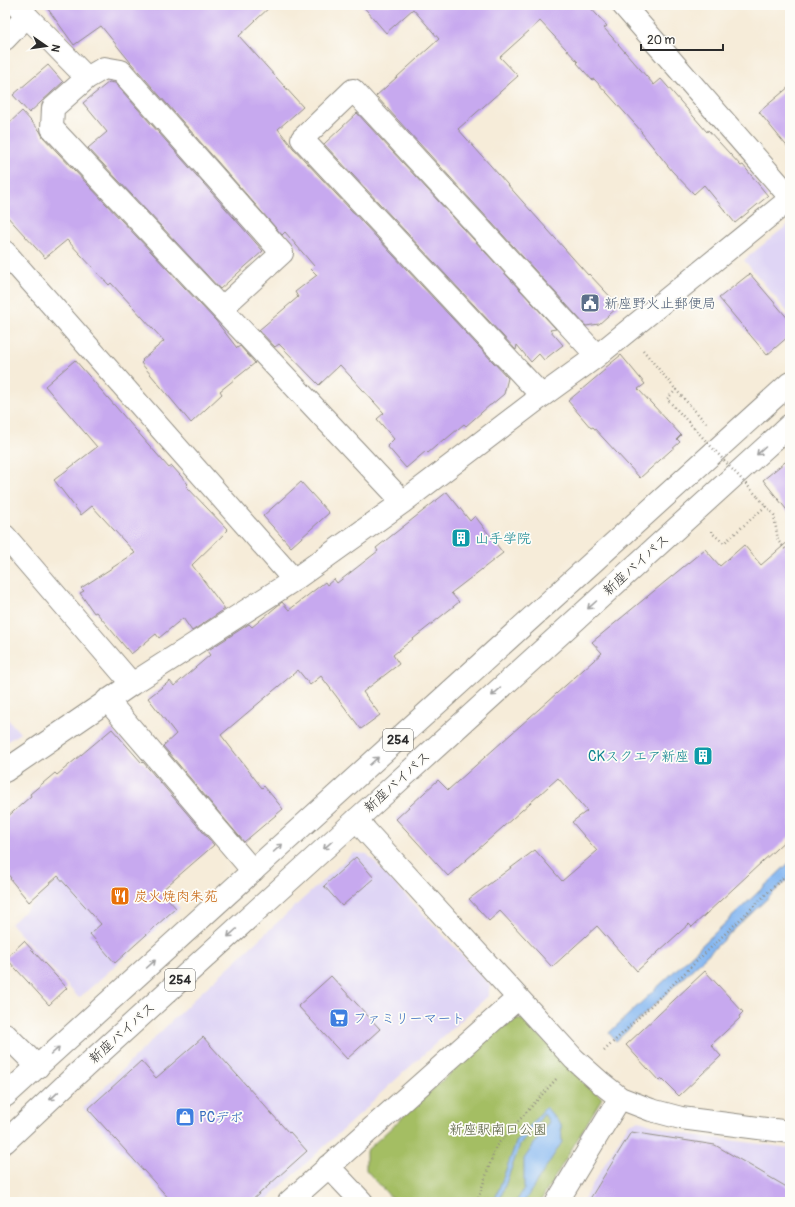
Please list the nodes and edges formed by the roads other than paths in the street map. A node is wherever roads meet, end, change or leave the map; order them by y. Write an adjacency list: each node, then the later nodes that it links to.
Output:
1 (623, 5): 5 (main road)
2 (20, 8): 3 (main road); 4 (main road)
3 (5, 40)
4 (87, 78): 7 (main road); 7 (main road)
5 (790, 198): 8 (main road)
6 (5, 252): 14 (main road)
7 (222, 308): 12 (main road)
8 (597, 356): 10 (main road); 10 (main road)
9 (790, 383): 19 (main road, 254, one-way to 9)
10 (542, 396): 12 (main road)
11 (790, 425): 18 (main road, 新座バイパス / 254, one-way to 18)
12 (403, 502): 14 (main road)
13 (5, 536): 15 (main road)
14 (294, 580): 15 (main road)
15 (132, 684): 16 (main road)
16 (107, 700): 17 (main road); 19 (main road)
17 (5, 771)
18 (357, 819): 20 (main road); 26 (main road, 新座バイパス / 254, one-way to 26)
19 (253, 871): 22 (main road, 254, one-way to 19)
20 (518, 998): 24 (main road); 27 (main road)
21 (5, 1034): 22 (main road)
22 (38, 1067): 23 (main road, 254)
23 (5, 1096)
24 (620, 1098): 25 (main road); 30 (main road)
25 (790, 1132)
26 (5, 1142)
27 (328, 1166): 28 (main road); 29 (main road)
28 (289, 1202)
29 (362, 1202)
30 (557, 1202)

